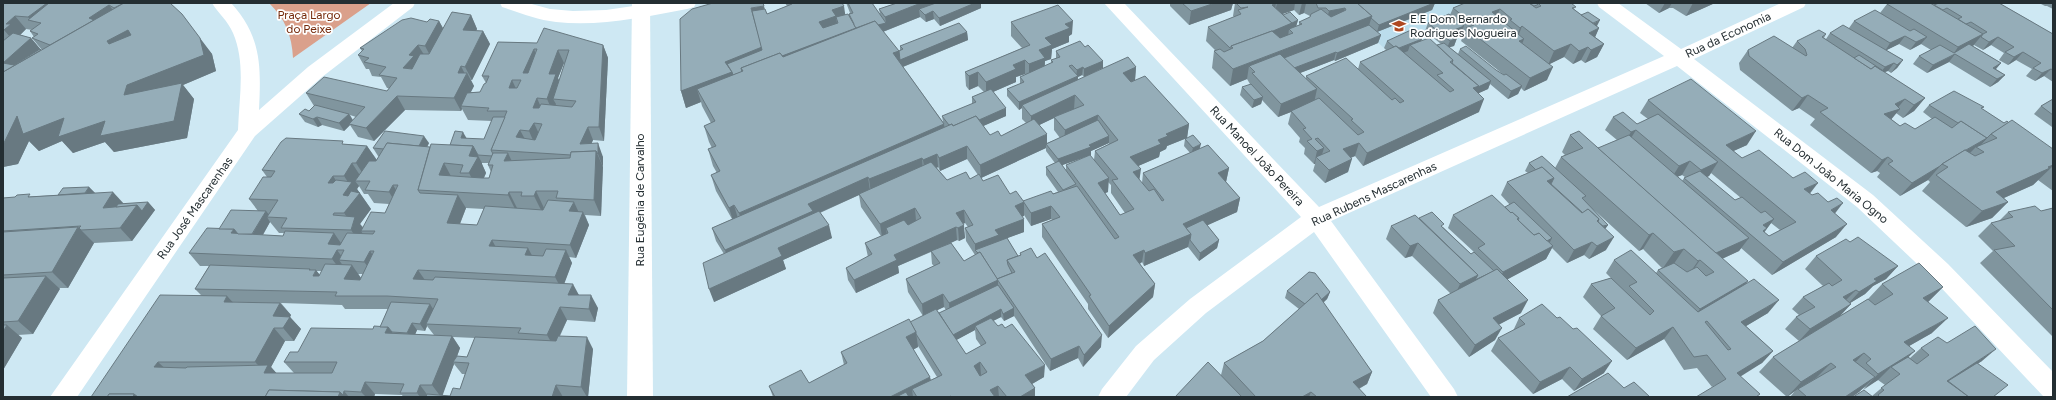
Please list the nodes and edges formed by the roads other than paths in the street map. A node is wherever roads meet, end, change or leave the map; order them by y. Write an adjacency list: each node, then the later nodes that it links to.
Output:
1 (221, 3): 10 (street)
2 (406, 3): 10 (street)
3 (509, 3): 8 (street)
4 (687, 3): 8 (street)
5 (1113, 3): 11 (street, Rua Manoel João Pereira)
6 (1606, 3): 9 (street, Rua Dom João Maria Ogno)
7 (1797, 3): 9 (street, Rua da Economia)
8 (641, 8): 14 (street, Rua Eugênia de Carvalho)
9 (1680, 57): 11 (street, Rua Rubens Mascarenhas); 12 (street, Rua Dom João Maria Ogno)
10 (248, 131): 13 (street, Rua José Mascarenhas)
11 (1316, 218): 15 (street, Rua Rubens Mascarenhas); 16 (street, Rua Manoel João Pereira)
12 (2053, 389)
13 (63, 397)
14 (640, 397)
15 (1111, 397)
16 (1445, 397)

